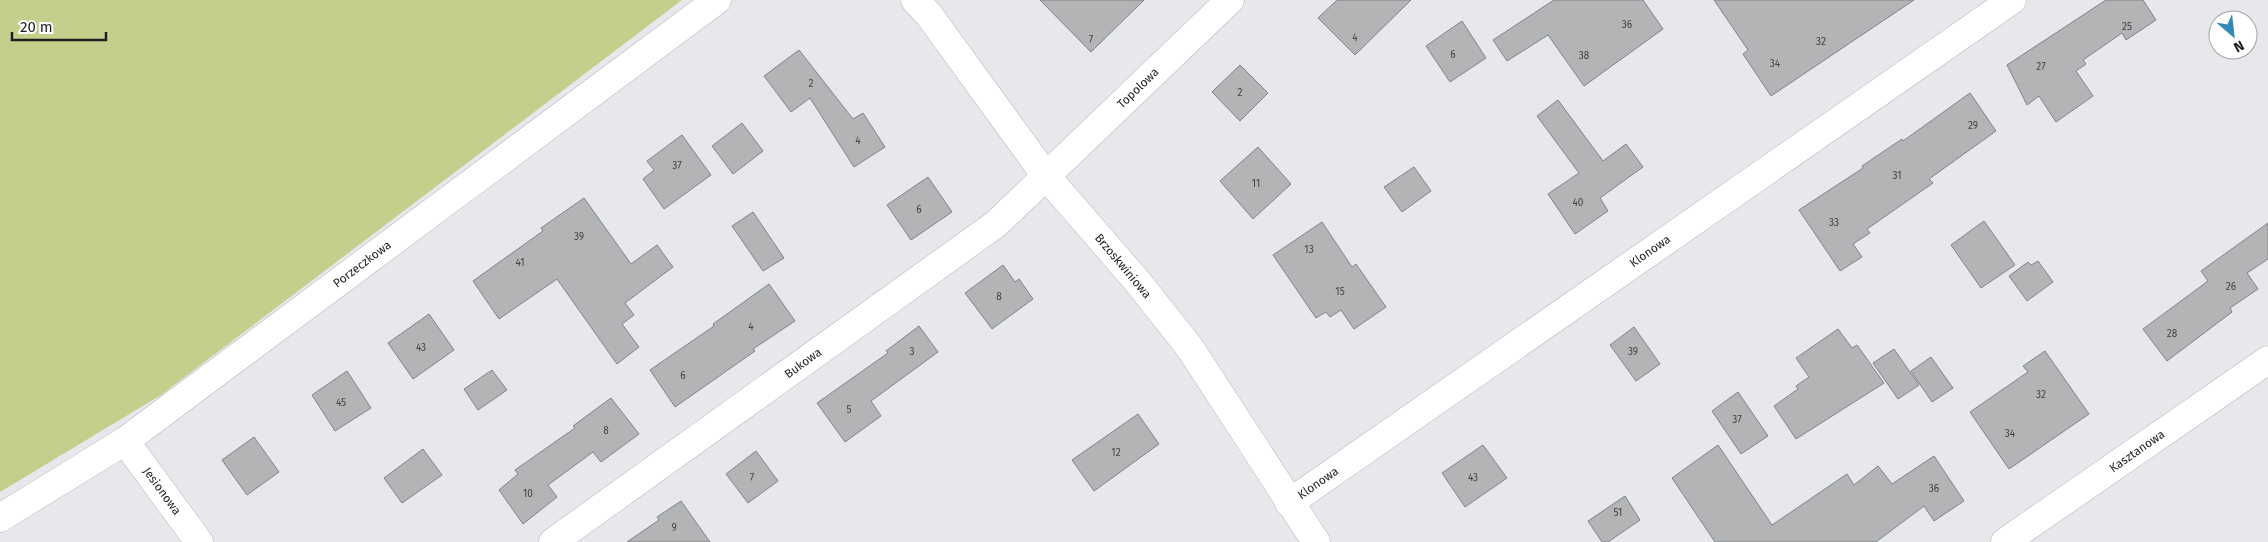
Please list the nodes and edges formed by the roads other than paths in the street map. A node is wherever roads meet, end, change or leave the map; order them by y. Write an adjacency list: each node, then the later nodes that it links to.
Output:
1 (717, 0): 7 (street, Porzeczkowa)
2 (915, 0): 5 (street, Brzoskwiniowa)
3 (1230, 0): 5 (street, Topolowa)
4 (2012, 0): 8 (street, Klonowa)
5 (1046, 176): 8 (street, Brzoskwiniowa); 11 (street, Bukowa)
6 (2268, 360): 13 (street, Kasztanowa)
7 (125, 441): 9 (street, Porzeczkowa); 10 (street, Jesionowa)
8 (1289, 503): 12 (street, Brzoskwiniowa)
9 (0, 518)
10 (199, 542)
11 (553, 542)
12 (1316, 542)
13 (2006, 542)

